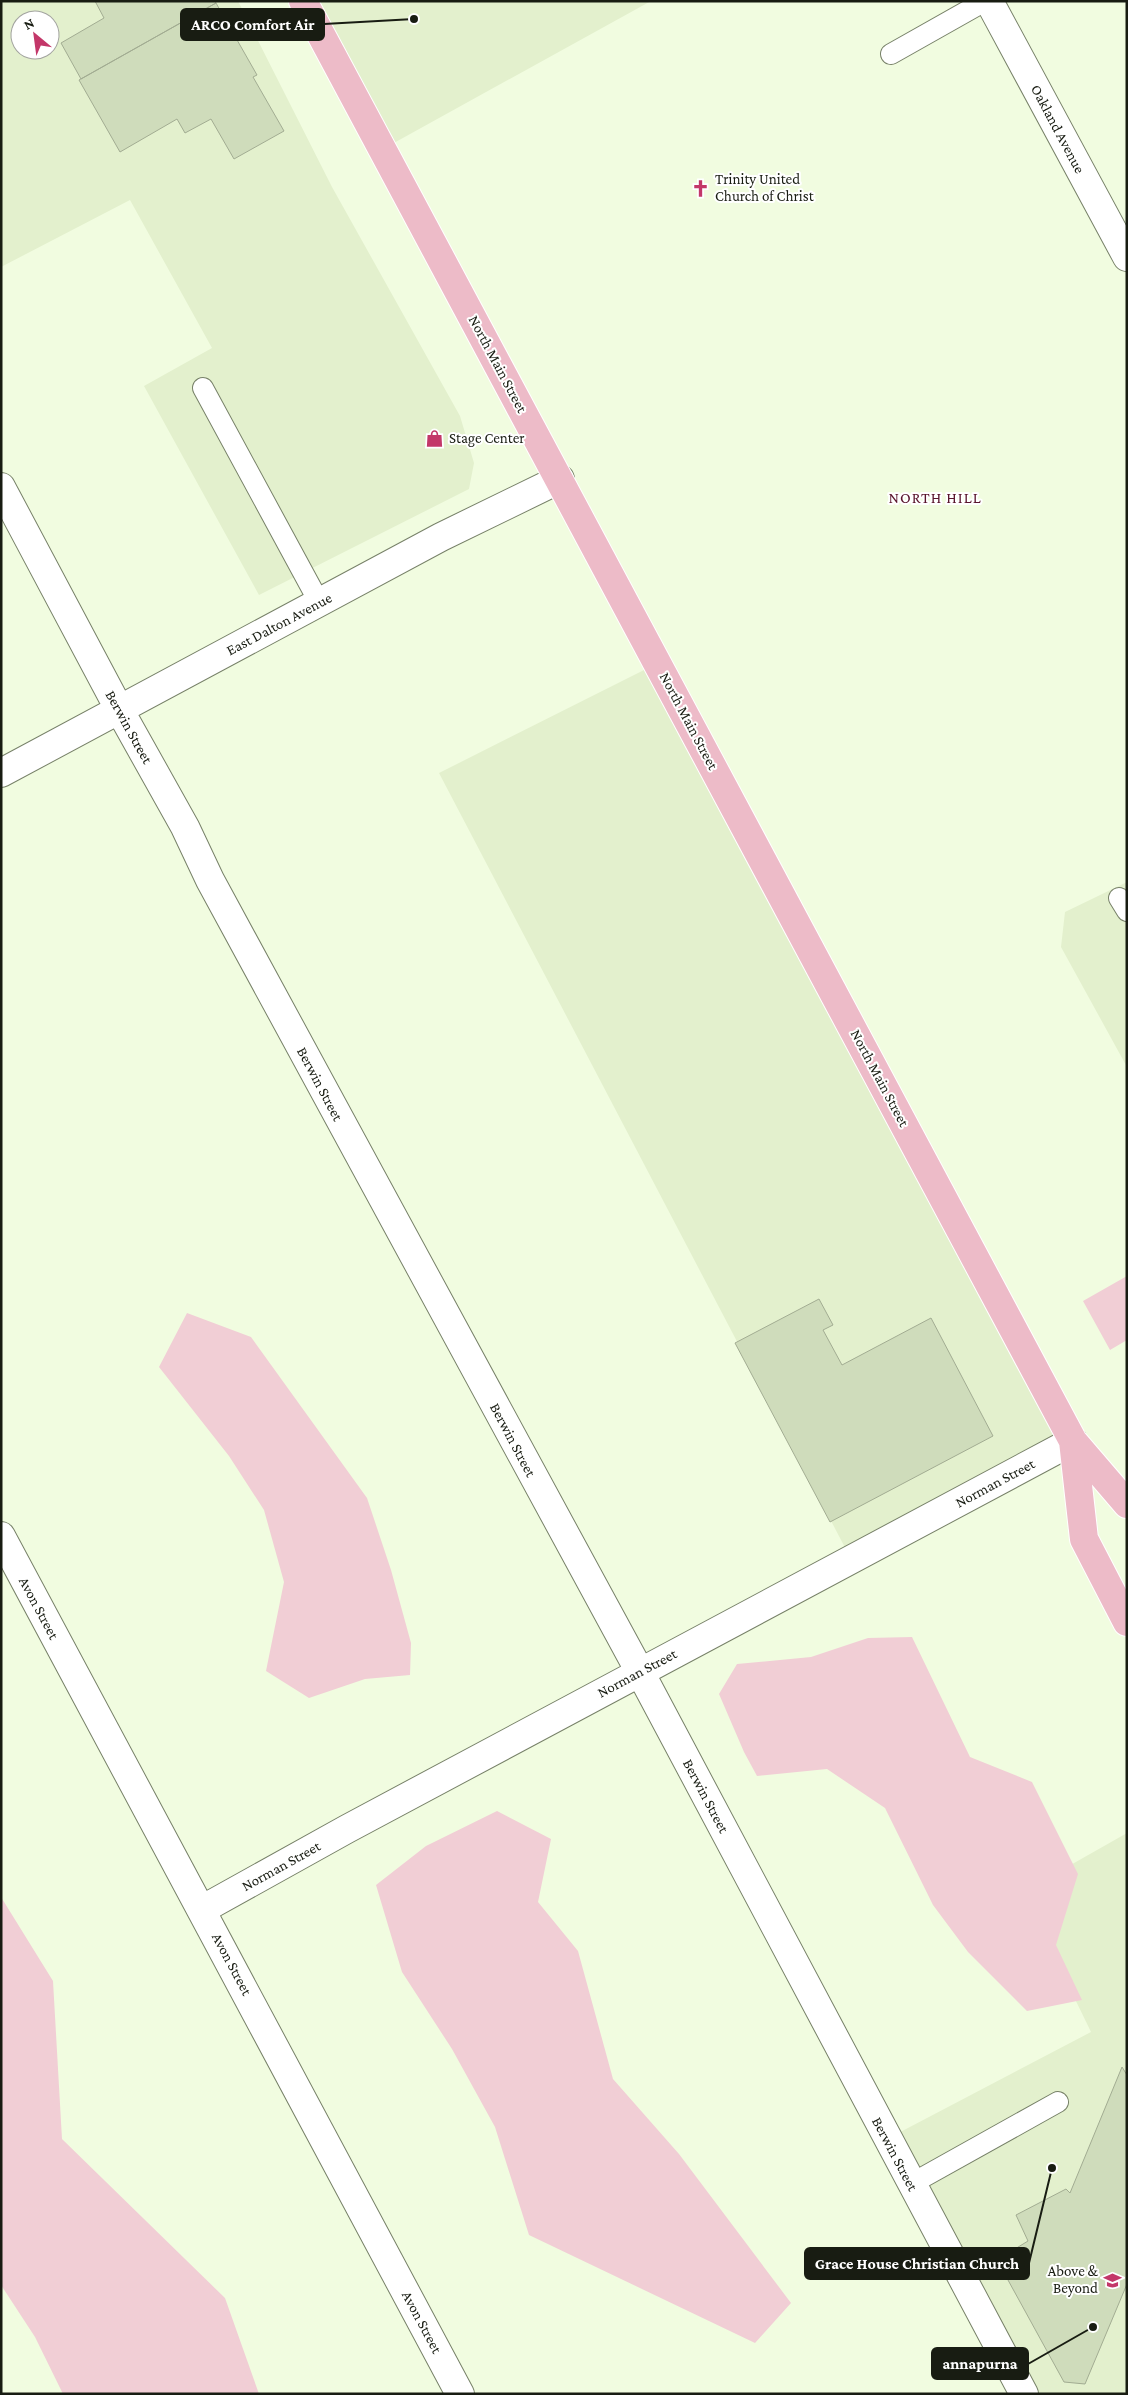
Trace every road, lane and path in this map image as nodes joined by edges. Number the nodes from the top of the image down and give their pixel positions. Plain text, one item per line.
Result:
1 (303, 1) edge
2 (985, 1) edge
3 (989, 1) edge
4 (891, 54) dead end
5 (1127, 257) edge
6 (203, 388) dead end
7 (560, 479) junction
8 (1, 486) edge
9 (319, 602) junction
10 (119, 710) junction
11 (1, 773) edge
12 (1073, 1441) junction
13 (1127, 1504) edge
14 (1, 1536) edge
15 (1127, 1622) edge
16 (640, 1672) junction
17 (203, 1909) junction
18 (1058, 2102) dead end
19 (911, 2184) junction
20 (460, 2394) edge
21 (1024, 2394) edge

1 - 7 main road, North Main Street
2 - 4 lane
3 - 5 street, Oakland Avenue
6 - 9 lane
7 - 9 street, East Dalton Avenue
7 - 12 main road, North Main Street
8 - 10 street, Berwin Street
9 - 10 street, East Dalton Avenue
10 - 11 street, East Dalton Avenue
10 - 16 street, Berwin Street
12 - 13 main road, North Main Street
12 - 15 main road, North Main Street
12 - 16 street, Norman Street
14 - 17 street, Avon Street
16 - 17 street, Norman Street
16 - 19 street, Berwin Street
17 - 20 street, Avon Street
18 - 19 lane
19 - 21 street, Berwin Street

